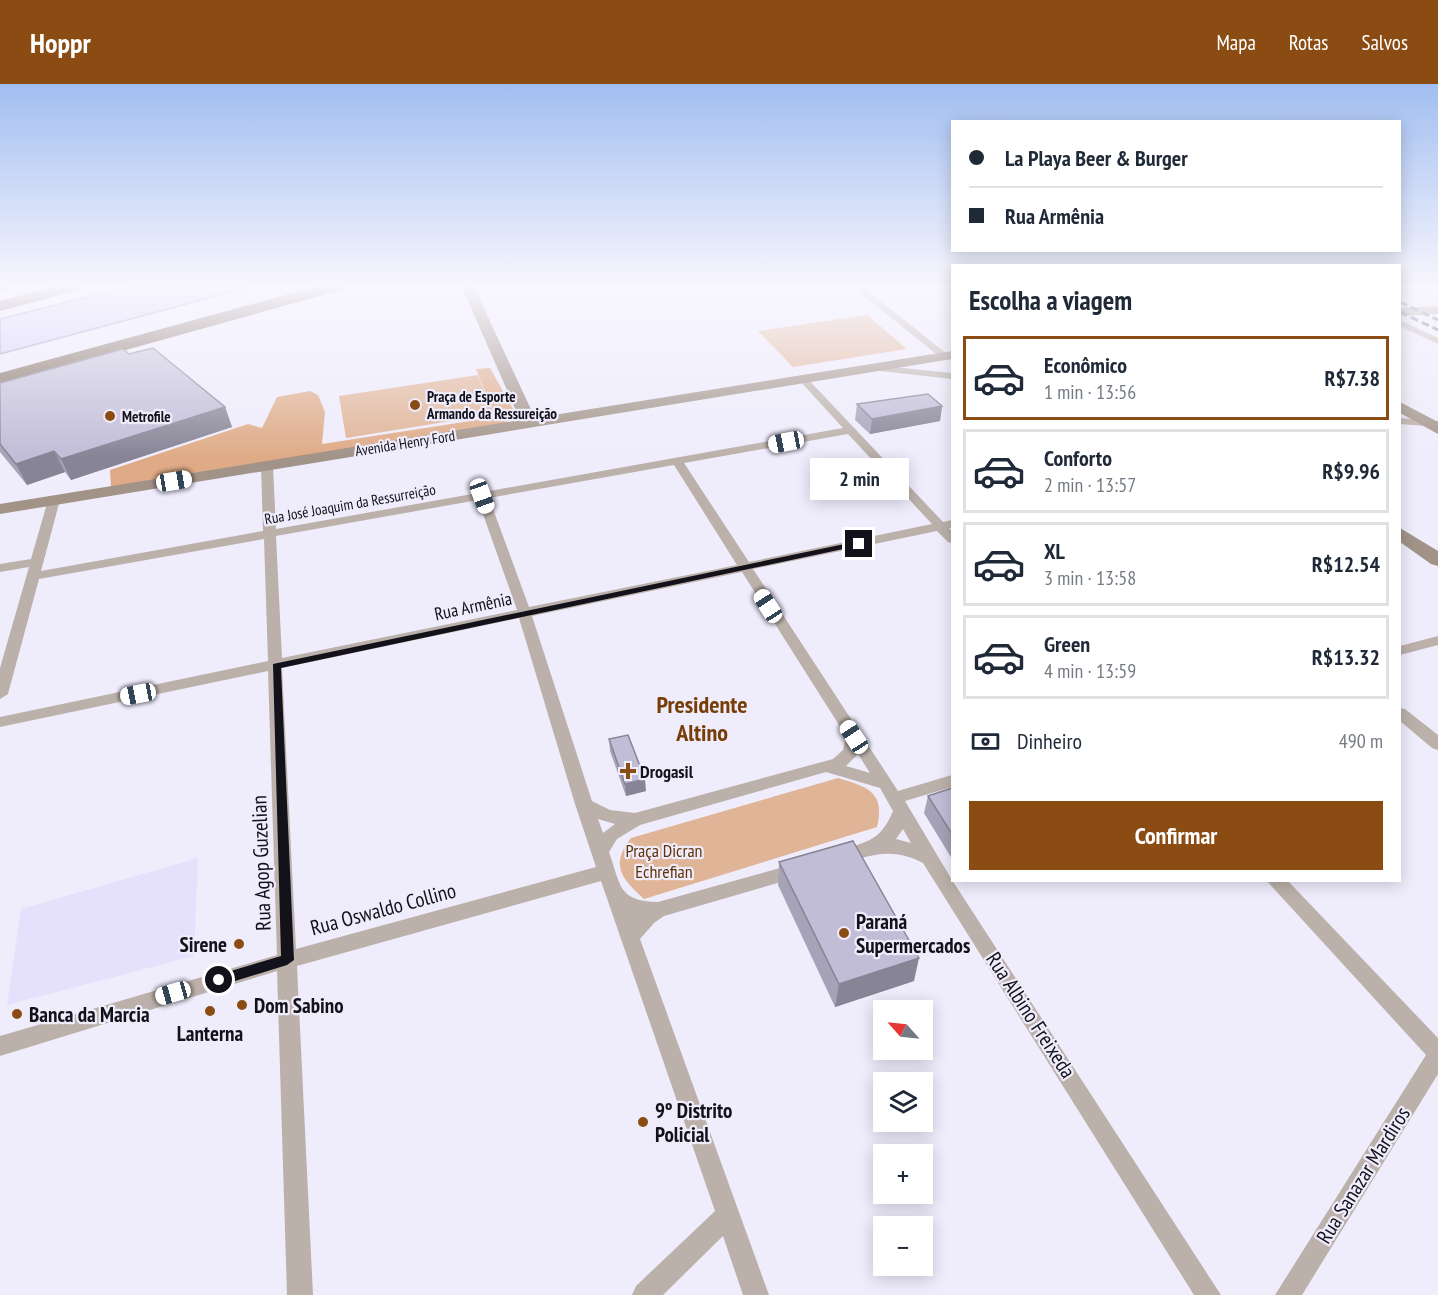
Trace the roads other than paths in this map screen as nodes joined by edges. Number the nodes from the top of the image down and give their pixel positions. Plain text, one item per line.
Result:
1 (89, 344) edge
2 (129, 344) edge
3 (493, 344) edge
4 (932, 344) edge
5 (948, 356) edge
6 (904, 363) junction
7 (0, 368) edge
8 (874, 368) junction
9 (922, 374) junction
10 (951, 376) edge
11 (0, 379) edge
12 (802, 379) junction
13 (1401, 408) edge
14 (1401, 421) edge
15 (529, 423) junction
16 (1435, 426) edge
17 (850, 430) junction
18 (678, 463) junction
19 (267, 466) junction
20 (482, 496) junction
21 (54, 500) junction
22 (0, 509) edge
23 (947, 525) edge
24 (272, 534) junction
25 (1401, 535) edge
26 (1438, 560) edge
27 (37, 562) junction
28 (0, 568) edge
29 (744, 568) junction
30 (33, 576) junction
31 (525, 614) junction
32 (17, 634) junction
33 (0, 637) edge
34 (1438, 640) edge
35 (1401, 651) edge
36 (276, 666) junction
37 (0, 694) edge
38 (1401, 714) edge
39 (0, 722) edge
40 (854, 737) junction
41 (1438, 744) edge
42 (828, 767) junction
43 (951, 781) edge
44 (894, 798) junction
45 (583, 804) junction
46 (635, 820) junction
47 (877, 847) junction
48 (600, 852) junction
49 (929, 858) junction
50 (606, 872) junction
51 (1277, 882) edge
52 (615, 894) junction
53 (658, 910) junction
54 (630, 938) junction
55 (287, 960) junction
56 (0, 1046) edge
57 (1438, 1054) edge
58 (729, 1214) junction
59 (300, 1295) edge
60 (645, 1295) edge
61 (756, 1295) edge
62 (1208, 1295) edge
63 (1288, 1295) edge

1 - 7 highway
2 - 11 highway
3 - 15 main road
4 - 5 street
5 - 6 main road, Avenida Henry Ford
6 - 8 main road, Avenida Henry Ford
6 - 9 street
8 - 9 street
8 - 12 main road, Avenida Henry Ford
9 - 10 street
12 - 15 main road, Avenida Henry Ford
12 - 17 street
13 - 16 main road
14 - 16 street
15 - 19 main road, Avenida Henry Ford
17 - 18 street, Rua José Joaquim da Ressurreição
17 - 23 street
18 - 20 street, Rua José Joaquim da Ressurreição
18 - 29 street, Rua Albino Freixeda
19 - 21 main road, Avenida Henry Ford
19 - 24 street, Rua Agop Guzelian
20 - 24 street, Rua José Joaquim da Ressurreição
20 - 31 street
21 - 22 main road, Avenida Henry Ford
21 - 27 street
23 - 29 street, Rua Armênia
24 - 30 street, Rua José Joaquim da Ressurreição
24 - 36 street, Rua Agop Guzelian
25 - 26 main road
27 - 28 street
27 - 30 street
29 - 31 street, Rua Armênia
29 - 40 street, Rua Albino Freixeda
30 - 32 street
31 - 36 street, Rua Armênia
31 - 45 street
32 - 33 street
32 - 37 street
34 - 35 street
36 - 39 street, Rua Armênia
36 - 55 street, Rua Agop Guzelian
38 - 41 street
40 - 42 street
40 - 44 street, Rua Albino Freixeda
42 - 44 street
42 - 46 street
43 - 44 street
44 - 47 street
44 - 49 street, Rua Albino Freixeda
45 - 46 street
45 - 48 street
46 - 48 street
47 - 49 street
47 - 53 street
48 - 50 street
49 - 62 street, Rua Albino Freixeda
50 - 52 street
50 - 55 street, Rua Oswaldo Collino
51 - 57 street
52 - 53 street
52 - 54 street
53 - 54 street
54 - 58 street
55 - 56 street, Rua Oswaldo Collino
55 - 59 street, Rua Agop Guzelian
57 - 63 street, Rua Sanazar Mardiros
58 - 60 street
58 - 61 street

